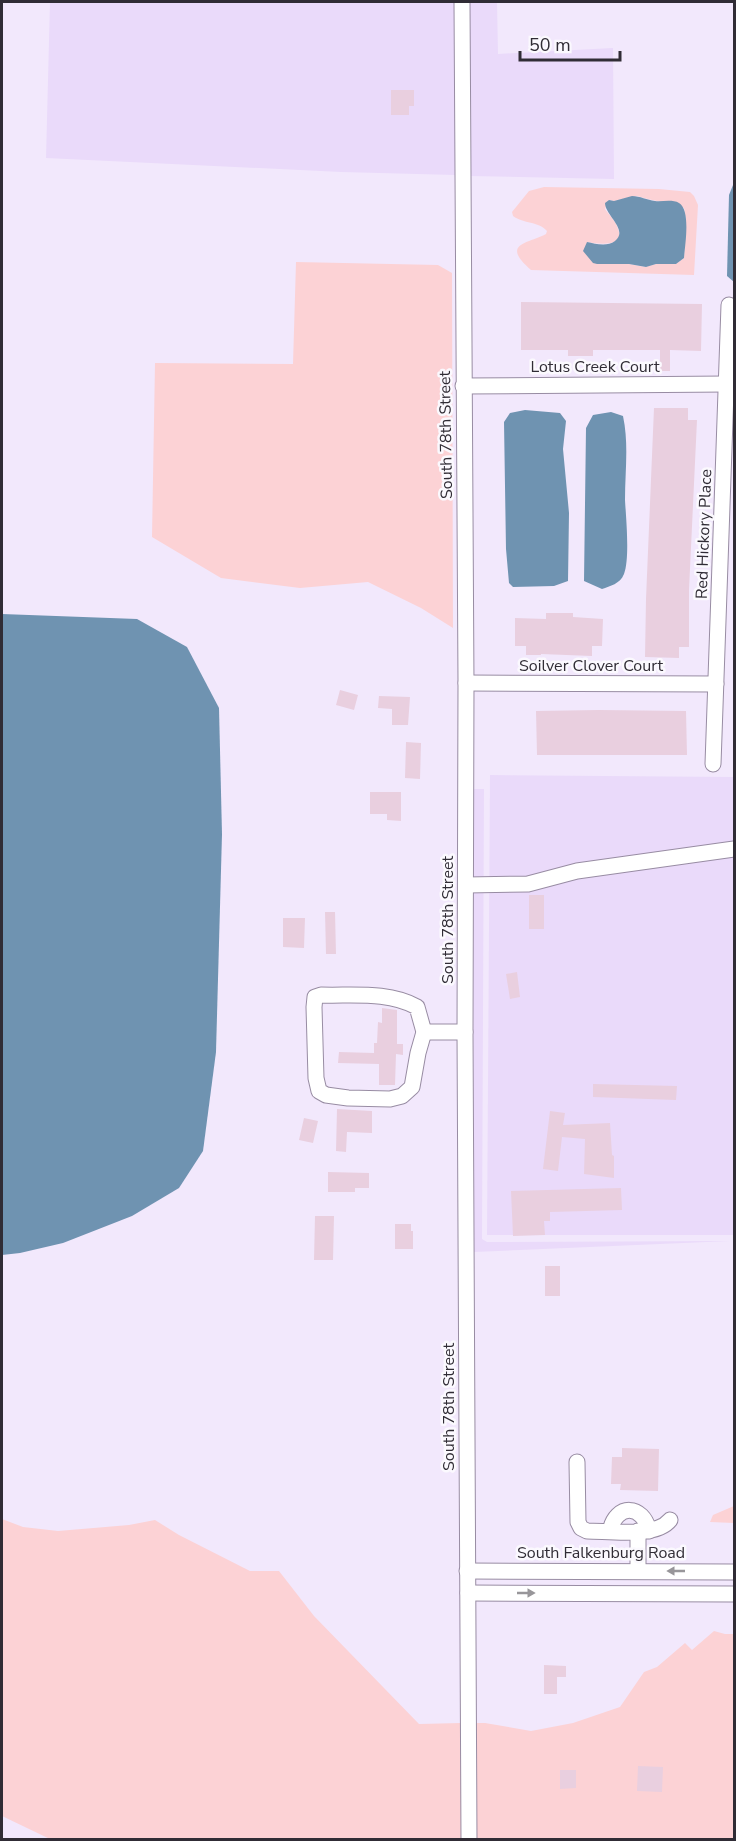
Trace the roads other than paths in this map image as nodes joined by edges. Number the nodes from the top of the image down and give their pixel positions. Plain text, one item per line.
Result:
1 (462, 2) edge
2 (729, 305) dead end
3 (727, 384) junction
4 (463, 386) junction
5 (466, 683) junction
6 (716, 684) junction
7 (713, 764) dead end
8 (735, 849) edge
9 (466, 885) junction
10 (424, 1032) junction
11 (465, 1032) junction
12 (577, 1462) dead end
13 (670, 1520) dead end
14 (644, 1531) junction
15 (467, 1571) junction
16 (638, 1571) junction
17 (735, 1572) edge
18 (468, 1593) junction
19 (735, 1594) edge
20 (469, 1839) edge

1 - 4 street, South 78th Street
2 - 3 street, Red Hickory Place
3 - 4 street, Lotus Creek Court
3 - 6 street, Red Hickory Place
4 - 5 street, South 78th Street
5 - 6 street, Soilver Clover Court
5 - 9 street, South 78th Street
6 - 7 street, Red Hickory Place
8 - 9 street
9 - 11 street, South 78th Street
10 - 10 street
10 - 11 street
11 - 15 street, South 78th Street
12 - 14 street
13 - 14 street
14 - 16 street
15 - 16 street, South Falkenburg Road
15 - 18 street, South 78th Street
17 -> 16 street, South Falkenburg Road
18 -> 19 street
18 - 20 street, South 78th Street

